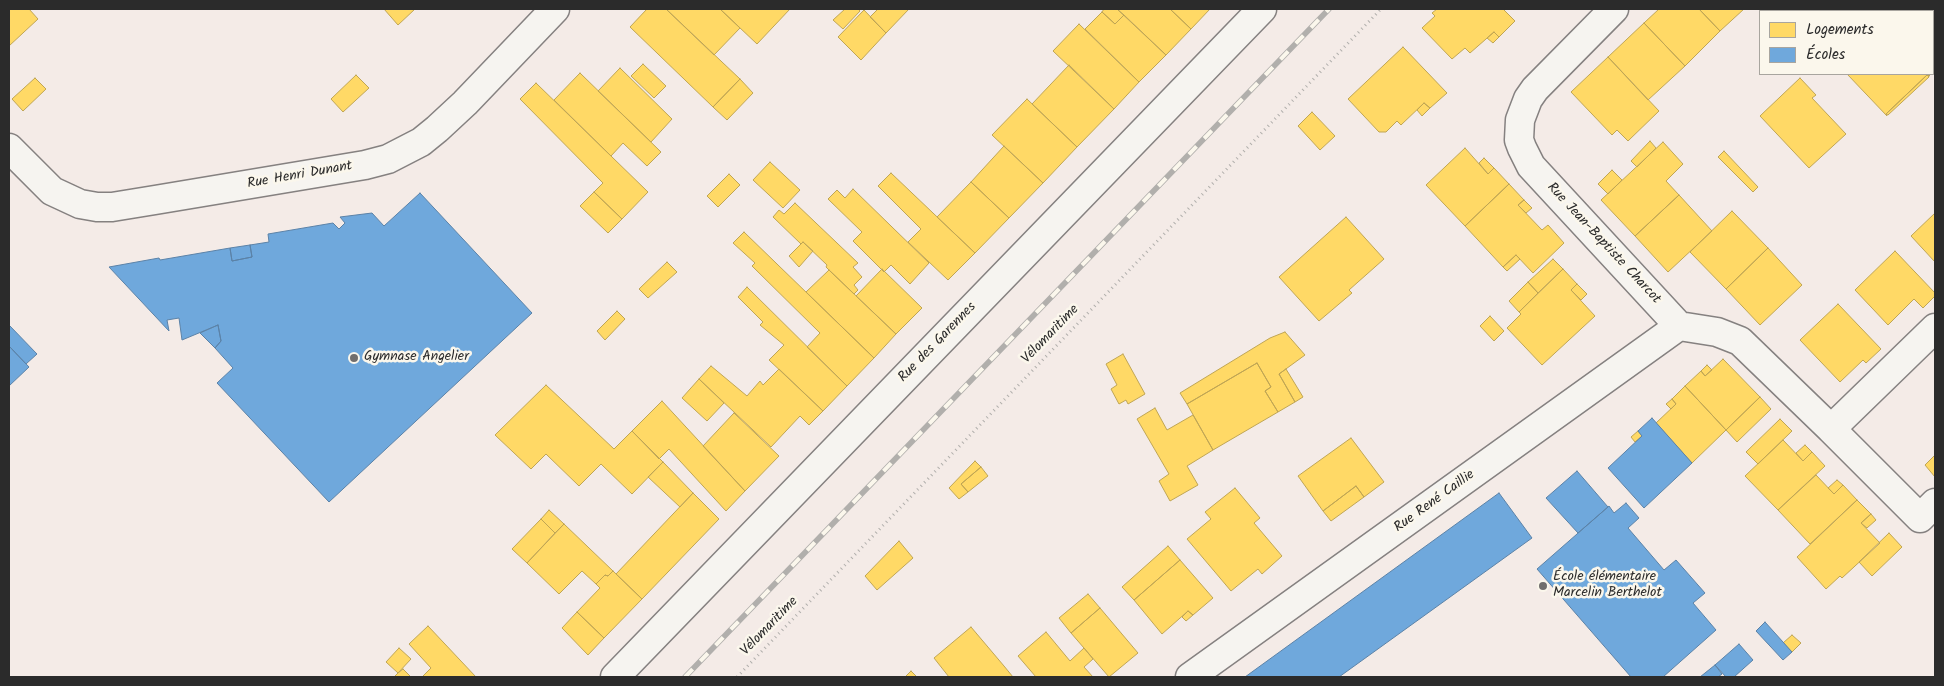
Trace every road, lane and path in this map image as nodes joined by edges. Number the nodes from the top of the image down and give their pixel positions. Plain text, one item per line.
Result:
1 (555, 9) edge
2 (1262, 9) edge
3 (1381, 9) edge
4 (1614, 9) edge
5 (9, 148) edge
6 (1679, 326) junction
7 (1935, 328) edge
8 (1831, 430) junction
9 (1928, 511) edge
10 (615, 677) edge
11 (737, 677) edge
12 (1190, 677) edge

1 - 5 street, Rue Henri Dunant
2 - 10 street, Rue des Garennes
3 - 11 path, Vélomaritime
4 - 6 street, Rue Jean-Baptiste Charcot
6 - 8 street
6 - 12 street, Rue René Caillie
7 - 8 street
8 - 9 street

